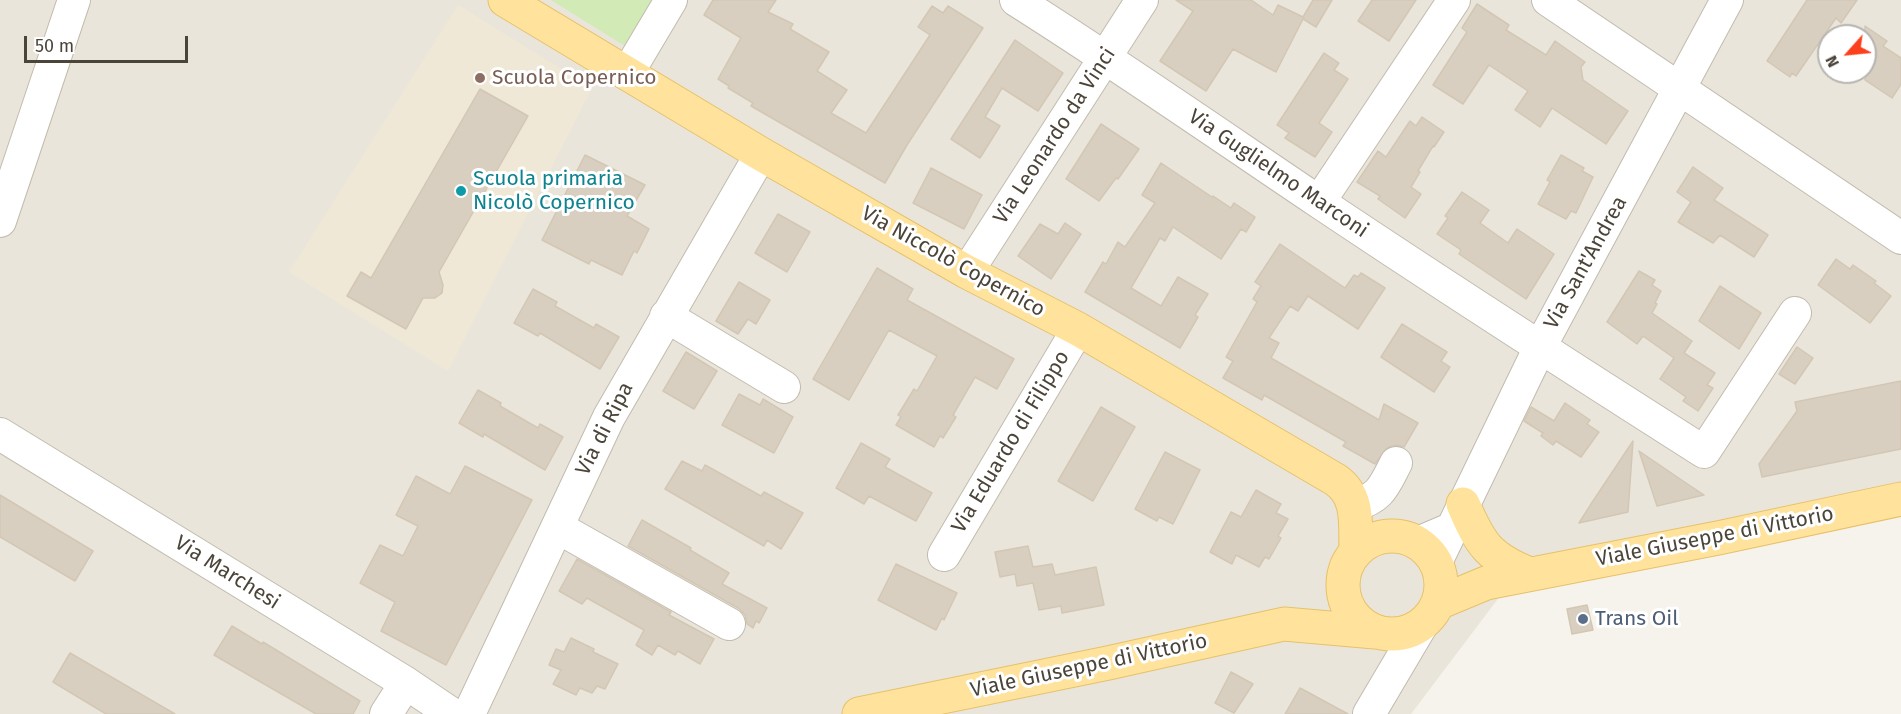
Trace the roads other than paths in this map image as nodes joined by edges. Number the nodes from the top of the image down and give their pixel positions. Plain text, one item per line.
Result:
1 (74, 0) edge
2 (505, 0) edge
3 (671, 0) edge
4 (1017, 0) edge
5 (1142, 0) edge
6 (1454, 0) edge
7 (1548, 0) edge
8 (1727, 0) edge
9 (1106, 57) junction
10 (627, 74) junction
11 (1681, 89) junction
12 (761, 154) junction
13 (1319, 202) junction
14 (0, 220) edge
15 (1901, 238) edge
16 (966, 272) junction
17 (1795, 313) dead end
18 (666, 316) junction
19 (1078, 329) junction
20 (1540, 348) junction
21 (784, 387) dead end
22 (0, 434) edge
23 (1396, 463) dead end
24 (1901, 499) edge
25 (1354, 505) junction
26 (1457, 516) junction
27 (557, 527) junction
28 (1356, 551) junction
29 (944, 555) dead end
30 (1530, 574) junction
31 (1342, 582) junction
32 (1430, 582) junction
33 (729, 624) dead end
34 (1284, 624) junction
35 (1375, 632) junction
36 (406, 683) junction
37 (1371, 710) edge
38 (876, 712) edge
39 (386, 714) edge
40 (452, 714) edge
41 (469, 714) edge

1 - 14 street
2 - 10 main road, Via Niccolò Copernico
3 - 10 street
4 - 9 street, Via Guglielmo Marconi
5 - 9 street, Via Leonardo da Vinci
6 - 13 street
7 - 11 street
8 - 11 street, Via Sant'Andrea
9 - 13 street, Via Guglielmo Marconi
9 - 16 street, Via Leonardo da Vinci
10 - 12 main road, Via Niccolò Copernico
11 - 15 street
11 - 20 street, Via Sant'Andrea
12 - 16 main road, Via Niccolò Copernico
12 - 18 street, Via di Ripa
13 - 20 street, Via Guglielmo Marconi
16 - 19 main road, Via Niccolò Copernico
17 - 20 street, Via Guglielmo Marconi
18 - 21 street
18 - 27 street, Via di Ripa
19 - 25 main road, Via Niccolò Copernico
19 - 29 street, Via Eduardo di Filippo
20 - 26 street, Via Sant'Andrea
22 - 36 street, Via Marchesi
23 - 25 street
24 - 30 main road, Viale Giuseppe di Vittorio
25 - 28 main road
26 - 30 main road
26 - 32 street, Via Sant'Andrea
27 - 33 street
27 - 41 street, Via di Ripa
28 - 31 main road
28 - 32 main road
30 - 32 main road, Viale Giuseppe di Vittorio
31 - 34 main road, Viale Giuseppe di Vittorio
31 - 35 main road
32 - 35 main road
32 - 37 street, Via Sant'Andrea
34 - 35 main road, Viale Giuseppe di Vittorio
34 - 38 main road, Viale Giuseppe di Vittorio
35 - 37 street, Via Sant'Andrea
36 - 39 street
36 - 40 street, Via Marchesi

